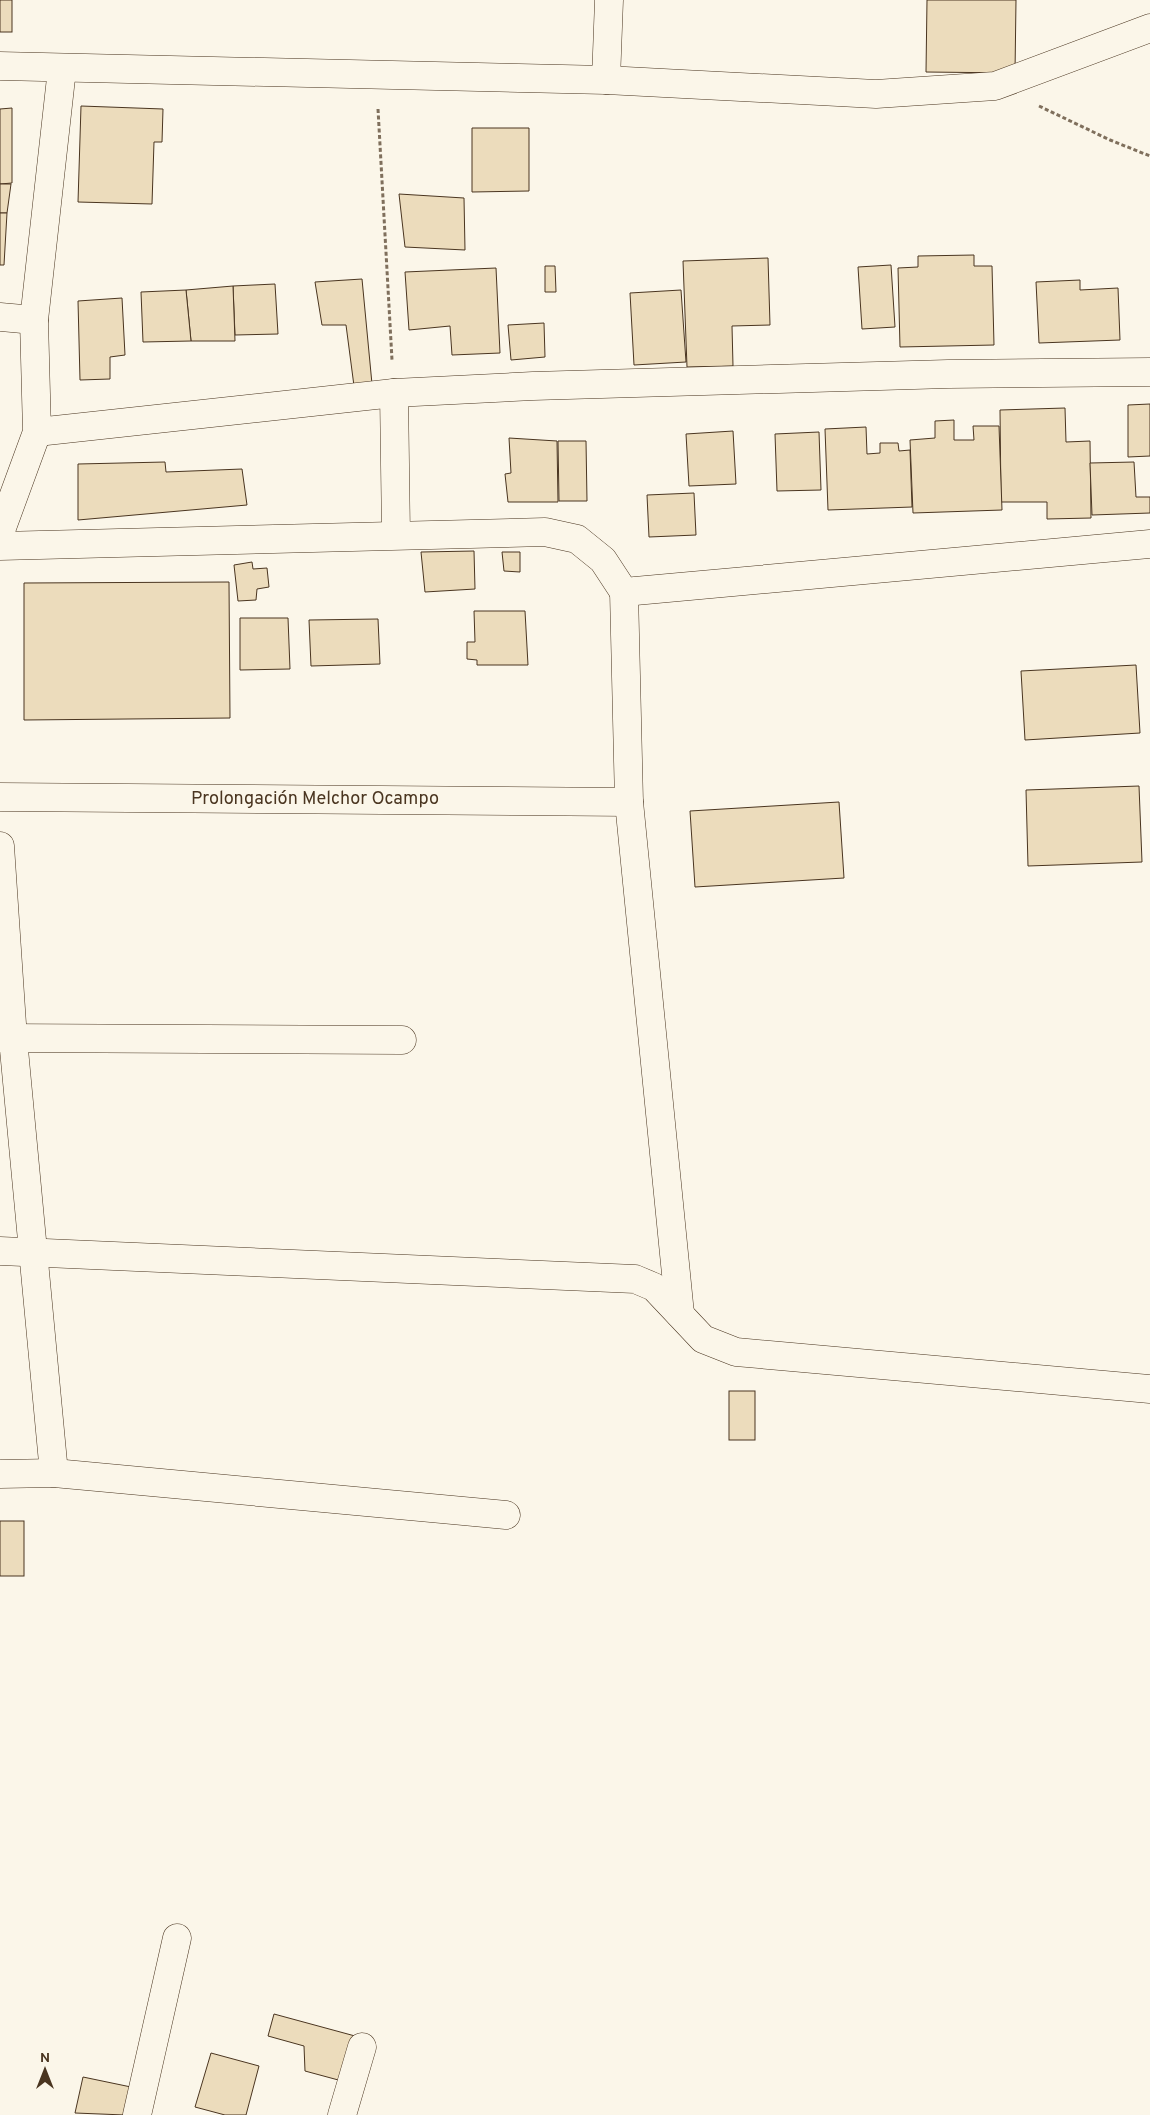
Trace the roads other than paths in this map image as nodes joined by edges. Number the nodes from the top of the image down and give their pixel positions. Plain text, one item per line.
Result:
1 (609, 0) edge
2 (1150, 28) edge
3 (0, 66) edge
4 (62, 69) junction
5 (606, 80) junction
6 (0, 317) edge
7 (34, 320) junction
8 (1150, 372) edge
9 (394, 393) junction
10 (37, 432) junction
11 (0, 533) edge
12 (396, 535) junction
13 (1150, 544) edge
14 (0, 546) edge
15 (624, 592) junction
16 (0, 797) edge
17 (629, 802) junction
18 (0, 846) edge
19 (7, 1039) edge
20 (402, 1040) dead end
21 (0, 1251) edge
22 (32, 1251) junction
23 (680, 1314) junction
24 (1150, 1388) edge
25 (54, 1473) junction
26 (0, 1474) edge
27 (506, 1515) dead end
28 (177, 1938) dead end
29 (362, 2047) dead end
30 (136, 2115) edge
31 (342, 2115) edge

1 - 5 street
2 - 5 street
3 - 4 street
4 - 5 street
4 - 7 street
6 - 7 street
7 - 10 street
8 - 9 street
9 - 10 street
9 - 12 street
10 - 11 street
12 - 14 street
12 - 15 street
13 - 15 street
15 - 17 street
16 - 17 street, Prolongación Melchor Ocampo
17 - 23 street
18 - 19 street
19 - 20 street
19 - 22 street
21 - 22 street
22 - 23 street
22 - 25 street
23 - 24 street
25 - 26 street
25 - 27 street
28 - 30 street
29 - 31 street

